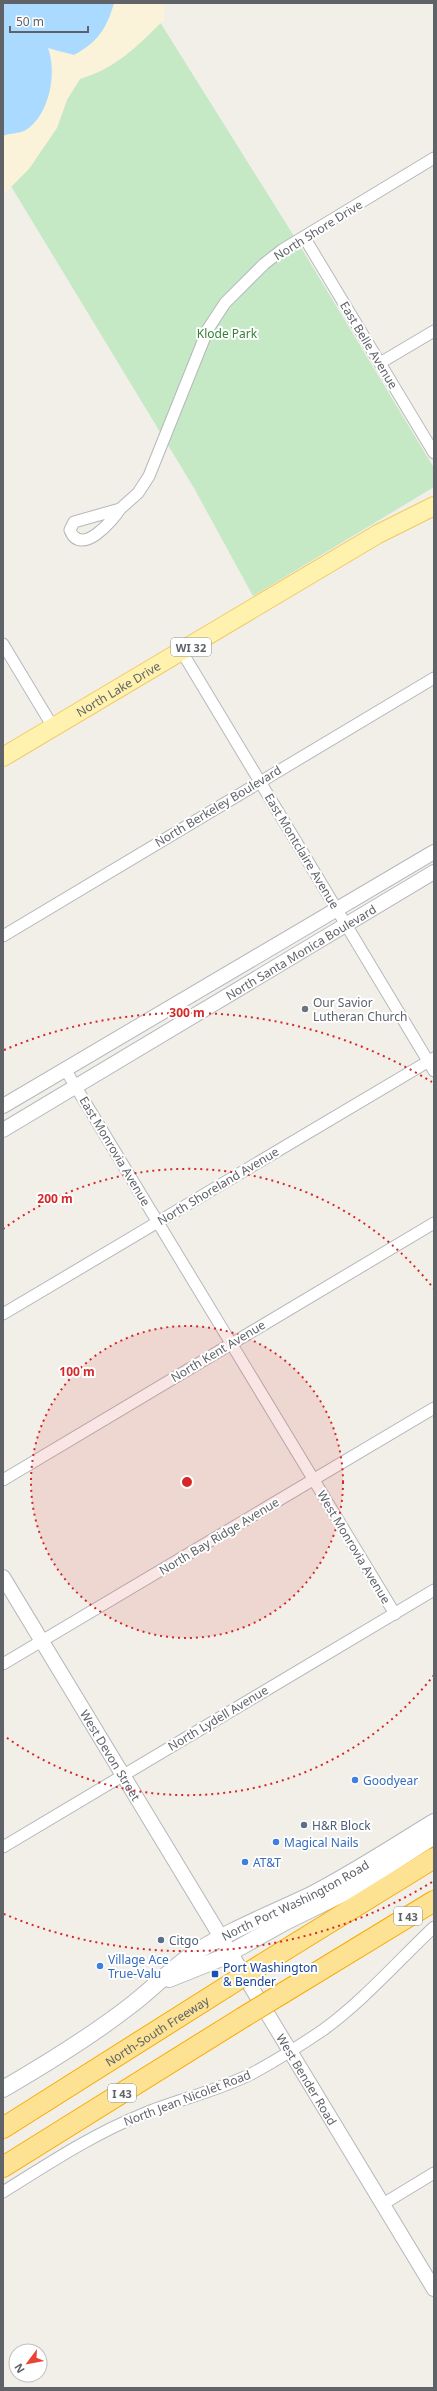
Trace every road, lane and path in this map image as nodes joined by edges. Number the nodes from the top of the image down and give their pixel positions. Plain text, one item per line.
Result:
1 (434, 158) edge
2 (304, 237) junction
3 (434, 331) edge
4 (380, 364) junction
5 (434, 453) edge
6 (434, 494) edge
7 (434, 506) edge
8 (120, 509) dead end
9 (378, 534) junction
10 (3, 644) edge
11 (182, 652) junction
12 (434, 678) edge
13 (53, 727) junction
14 (3, 757) edge
15 (260, 782) junction
16 (434, 852) edge
17 (434, 872) edge
18 (337, 910) junction
19 (346, 924) junction
20 (3, 936) edge
21 (431, 1059) edge
22 (65, 1069) junction
23 (434, 1071) edge
24 (76, 1087) junction
25 (3, 1106) edge
26 (3, 1130) edge
27 (158, 1222) junction
28 (434, 1223) edge
29 (3, 1314) edge
30 (231, 1343) junction
31 (434, 1408) edge
32 (3, 1480) edge
33 (314, 1480) junction
34 (3, 1577) edge
35 (434, 1590) edge
36 (395, 1614) junction
37 (42, 1641) junction
38 (3, 1664) edge
39 (123, 1775) junction
40 (434, 1822) edge
41 (434, 1836) edge
42 (3, 1847) edge
43 (434, 1858) edge
44 (180, 1868) joint
45 (434, 1900) edge
46 (434, 1927) edge
47 (223, 1938) junction
48 (231, 1952) junction
49 (160, 1982) junction
50 (290, 2051) junction
51 (3, 2089) edge
52 (3, 2128) edge
53 (3, 2168) edge
54 (434, 2173) edge
55 (3, 2192) edge
56 (383, 2204) junction
57 (434, 2289) edge

1 - 2 street, North Shore Drive
2 - 4 street, East Belle Avenue
2 - 8 street, North Shore Drive
3 - 4 street
4 - 5 street, East Belle Avenue
6 - 9 main road, North Lake Drive / WI 32
7 - 9 main road, North Lake Drive / WI 32
9 - 11 main road, North Lake Drive / WI 32
10 - 13 street
11 - 13 main road, North Lake Drive / WI 32
11 - 15 street, East Montclaire Avenue
12 - 15 street, North Berkeley Boulevard
13 - 14 main road, North Lake Drive / WI 32
15 - 18 street, East Montclaire Avenue
15 - 20 street, North Berkeley Boulevard
16 - 18 street, North Santa Monica Boulevard
17 - 19 street, North Santa Monica Boulevard
18 - 19 street, East Montclaire Avenue
18 - 22 street, North Santa Monica Boulevard
19 - 21 street, East Montclaire Avenue
19 - 24 street, North Santa Monica Boulevard
21 - 23 street, East Montclaire Avenue
21 - 27 street, North Shoreland Avenue
22 - 24 street, East Monrovia Avenue
22 - 25 street, North Santa Monica Boulevard
24 - 26 street, North Santa Monica Boulevard
24 - 27 street, East Monrovia Avenue
27 - 29 street, North Shoreland Avenue
27 - 30 street, East Monrovia Avenue
28 - 30 street, North Kent Avenue
30 - 32 street, North Kent Avenue
30 - 33 street, East Monrovia Avenue
31 - 33 street, North Bay Ridge Avenue
33 - 36 street, West Monrovia Avenue
33 - 37 street, North Bay Ridge Avenue
34 - 37 street, West Devon Street
35 - 36 street, North Lydell Avenue
36 - 39 street, North Lydell Avenue
37 - 38 street, North Bay Ridge Avenue
37 - 39 street, West Devon Street
39 - 42 street, North Lydell Avenue
39 - 44 street, West Devon Street
40 - 47 main road, North Port Washington Road
41 - 48 main road, North Port Washington Road
43 - 52 highway, North-South Freeway, bridge
44 - 47 street, West Bender Road
45 - 53 highway, I 43, bridge
46 - 50 street, North Jean Nicolet Road
47 - 48 street, West Bender Road
47 - 49 main road, North Port Washington Road
48 - 49 main road, North Port Washington Road
48 - 50 street, West Bender Road
49 - 51 main road, North Port Washington Road
50 - 55 street, North Jean Nicolet Road
50 - 56 street, West Bender Road
54 - 56 street
56 - 57 street, West Bender Road

